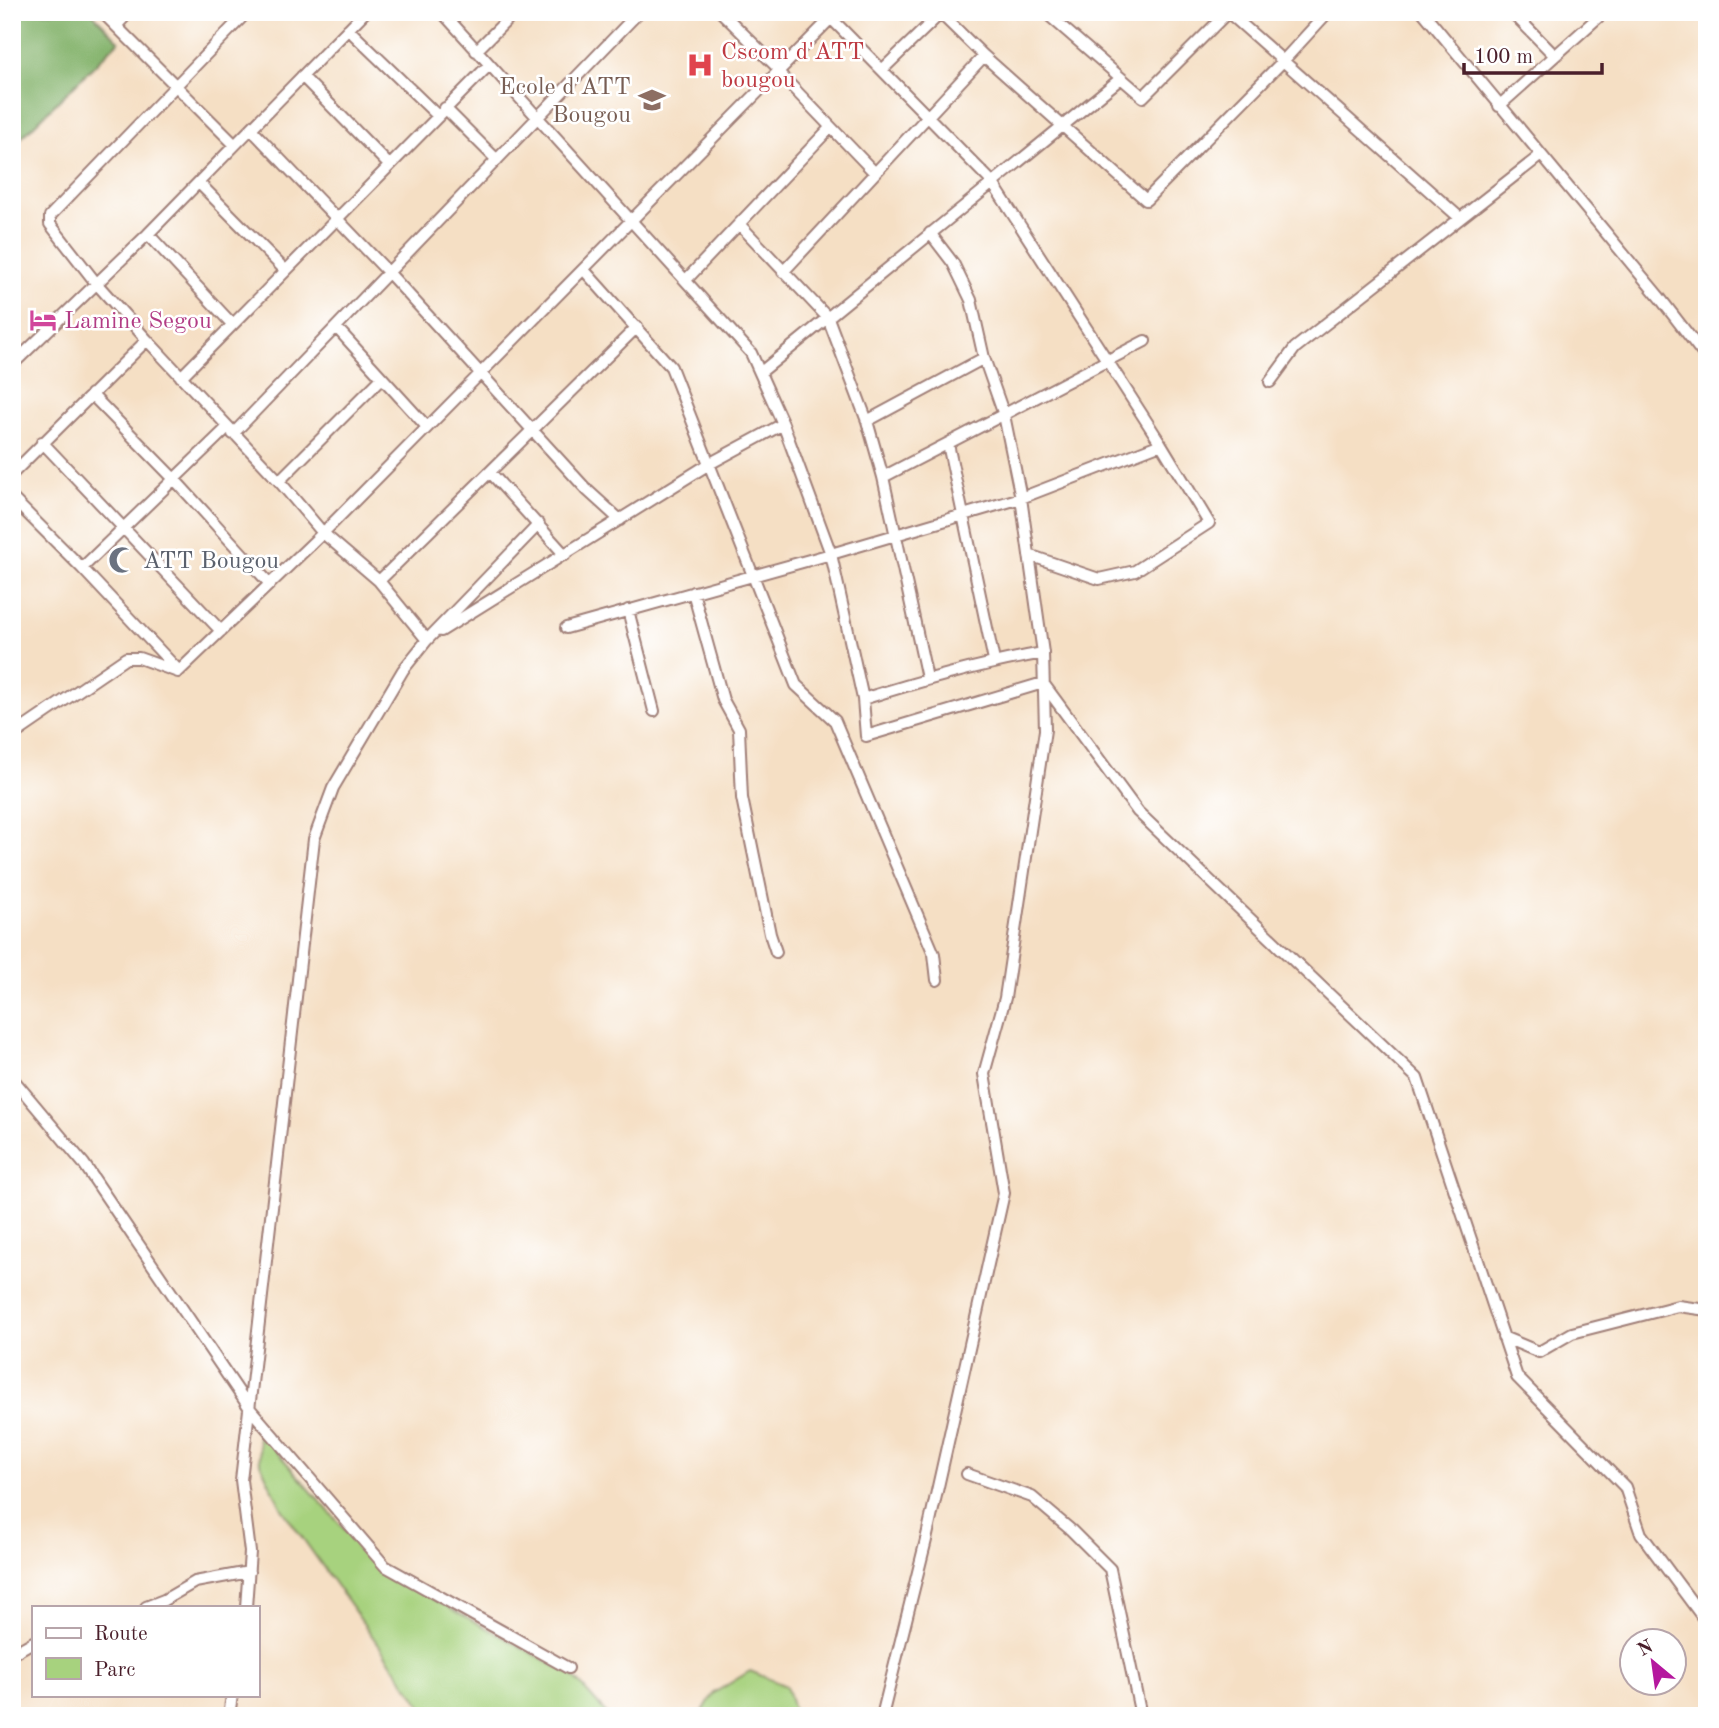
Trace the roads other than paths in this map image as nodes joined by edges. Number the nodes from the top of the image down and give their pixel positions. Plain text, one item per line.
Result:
1 (102, 12) edge
2 (130, 12) edge
3 (247, 12) edge
4 (365, 12) edge
5 (442, 12) edge
6 (515, 12) edge
7 (639, 12) edge
8 (722, 12) edge
9 (1045, 12) edge
10 (1228, 12) edge
11 (1328, 12) edge
12 (1423, 12) edge
13 (1511, 12) edge
14 (1604, 12) edge
15 (942, 13) edge
16 (831, 14) edge
17 (116, 26) junction
18 (348, 29) junction
19 (476, 51) junction
20 (984, 56) junction
21 (1555, 56) junction
22 (1283, 61) junction
23 (489, 65) junction
24 (779, 71) junction
25 (883, 71) junction
26 (302, 76) junction
27 (1121, 79) junction
28 (175, 86) junction
29 (1499, 106) junction
30 (441, 112) junction
31 (928, 116) junction
32 (536, 119) junction
33 (1062, 125) junction
34 (251, 128) junction
35 (830, 128) junction
36 (235, 145) junction
37 (1541, 155) junction
38 (497, 160) junction
39 (389, 165) junction
40 (875, 173) junction
41 (992, 181) junction
42 (199, 183) junction
43 (1460, 218) junction
44 (337, 219) junction
45 (631, 221) junction
46 (738, 224) junction
47 (930, 233) junction
48 (148, 234) junction
49 (285, 270) junction
50 (584, 270) junction
51 (388, 272) junction
52 (783, 272) junction
53 (685, 280) junction
54 (96, 283) junction
55 (828, 318) junction
56 (232, 324) junction
57 (336, 327) junction
58 (637, 327) junction
59 (147, 340) junction
60 (1145, 341) dead end
61 (984, 359) junction
62 (1707, 359) edge
63 (1108, 360) junction
64 (12, 365) edge
65 (761, 372) junction
66 (480, 373) junction
67 (181, 376) junction
68 (382, 378) junction
69 (1270, 382) dead end
70 (91, 394) junction
71 (1004, 415) junction
72 (867, 421) junction
73 (783, 424) junction
74 (427, 427) junction
75 (532, 429) junction
76 (230, 431) junction
77 (42, 442) junction
78 (948, 444) junction
79 (1161, 444) junction
80 (709, 464) junction
81 (490, 472) junction
82 (12, 474) edge
83 (883, 477) junction
84 (175, 480) junction
85 (279, 481) junction
86 (12, 498) edge
87 (1021, 498) junction
88 (965, 514) junction
89 (620, 520) junction
90 (538, 524) junction
91 (124, 529) junction
92 (323, 533) junction
93 (896, 534) junction
94 (831, 554) junction
95 (565, 555) junction
96 (1029, 555) junction
97 (82, 568) junction
98 (752, 575) junction
99 (379, 581) junction
100 (270, 583) junction
101 (693, 592) junction
102 (628, 610) junction
103 (566, 628) dead end
104 (221, 631) junction
105 (427, 640) junction
106 (1043, 653) junction
107 (994, 662) junction
108 (178, 672) junction
109 (927, 678) junction
110 (1043, 682) junction
111 (863, 699) junction
112 (654, 711) dead end
113 (12, 736) edge
114 (776, 952) dead end
115 (937, 980) dead end
116 (12, 1078) edge
117 (1707, 1310) edge
118 (1503, 1337) junction
119 (251, 1410) junction
120 (967, 1474) dead end
121 (248, 1572) junction
122 (148, 1606) edge
123 (246, 1606) edge
124 (1707, 1623) edge
125 (32, 1643) edge
126 (12, 1654) edge
127 (568, 1668) dead end
128 (232, 1696) edge
129 (229, 1716) edge
130 (882, 1716) edge
131 (1141, 1716) edge

1 - 17 street
2 - 17 street
3 - 28 street
4 - 18 street
5 - 19 street
6 - 19 street
7 - 32 street
8 - 24 street
9 - 27 street
10 - 22 street
10 - 27 street
11 - 22 street
12 - 29 street
13 - 21 street
14 - 21 street
15 - 20 street
15 - 25 street
16 - 24 street
16 - 25 street
17 - 28 street
18 - 26 street
18 - 30 street
19 - 23 street
20 - 31 street
20 - 33 street
21 - 29 street
22 - 33 street
22 - 43 street
23 - 30 street
23 - 32 street
24 - 35 street
24 - 45 street
25 - 31 street
26 - 34 street
26 - 39 street
27 - 33 street
28 - 36 street
28 - 54 street
29 - 37 street
30 - 38 street
30 - 39 street
31 - 40 street
31 - 41 street
32 - 38 street
32 - 45 street
33 - 41 street
34 - 36 street
34 - 44 street
35 - 40 street
35 - 46 street
36 - 42 street
37 - 43 street
37 - 62 street
38 - 51 street
39 - 44 street
40 - 52 street
41 - 47 street
41 - 63 street
42 - 48 street
42 - 49 street
43 - 69 street
44 - 49 street
44 - 51 street
45 - 50 street
45 - 53 street
46 - 52 street
46 - 53 street
47 - 55 street
47 - 61 street
48 - 54 street
48 - 56 street
49 - 56 street
50 - 58 street
50 - 66 street
51 - 57 street
51 - 66 street
52 - 55 street
53 - 65 street
54 - 59 street
54 - 64 street
55 - 65 street
55 - 72 street
56 - 67 street
57 - 68 street
57 - 76 street
58 - 75 street
58 - 80 street
59 - 67 street
59 - 70 street
60 - 63 street
61 - 71 street
61 - 72 street
63 - 71 street
63 - 79 street
65 - 73 street
66 - 74 street
66 - 75 street
67 - 76 street
68 - 74 street
68 - 85 street
70 - 77 street
70 - 84 street
71 - 78 street
71 - 87 street
72 - 83 street
73 - 80 street
73 - 94 street
74 - 92 street
75 - 81 street
75 - 89 street
76 - 84 street
76 - 85 street
77 - 82 street
77 - 91 street
78 - 83 street
78 - 88 street
79 - 87 street
79 - 96 street
80 - 89 street
80 - 98 street
81 - 90 street
81 - 99 street
83 - 93 street
84 - 91 street
84 - 100 street
85 - 92 street
86 - 97 street
87 - 88 street
87 - 96 street
88 - 93 street
88 - 107 street
89 - 95 street
90 - 95 street
90 - 105 street
91 - 97 street
91 - 104 street
92 - 99 street
92 - 100 street
93 - 94 street
93 - 109 street
94 - 98 street
94 - 111 street
95 - 105 street
96 - 106 street
97 - 108 street
98 - 101 street
98 - 115 street
99 - 105 street
100 - 104 street
101 - 102 street
101 - 114 street
102 - 103 street
102 - 112 street
104 - 108 street
105 - 119 street
106 - 107 street
106 - 110 street
107 - 109 street
108 - 113 street
109 - 111 street
110 - 111 street
110 - 118 street
110 - 130 street
116 - 119 street
117 - 118 street
118 - 124 street
119 - 121 street
119 - 127 street
120 - 131 street
121 - 122 street
121 - 123 street
125 - 126 street
128 - 129 street

